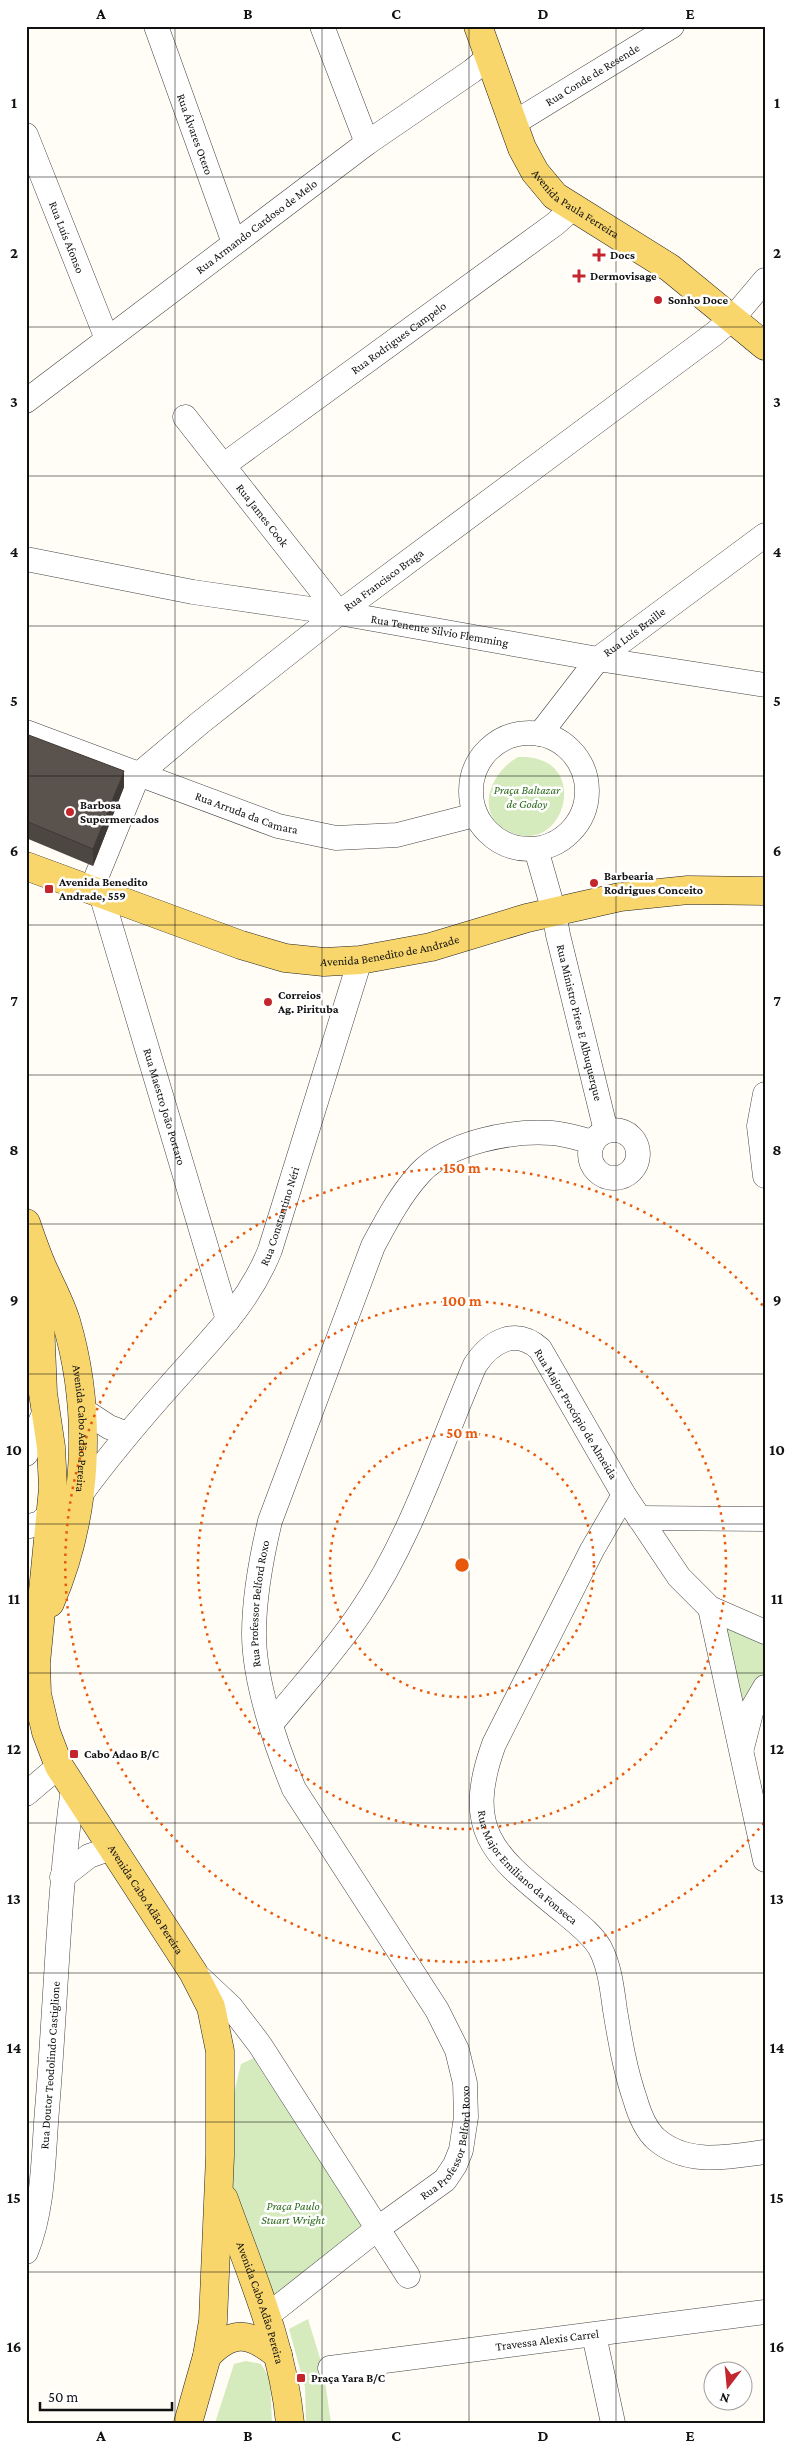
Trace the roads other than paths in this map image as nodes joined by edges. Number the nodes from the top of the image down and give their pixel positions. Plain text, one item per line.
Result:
1 (156, 26) edge
2 (322, 26) edge
3 (478, 26) edge
4 (672, 26) edge
5 (489, 57) junction
6 (514, 123) junction
7 (26, 135) edge
8 (367, 142) junction
9 (573, 208) junction
10 (234, 243) junction
11 (765, 280) edge
12 (733, 318) junction
13 (107, 339) junction
14 (765, 346) edge
15 (26, 401) edge
16 (185, 417) dead end
17 (224, 466) junction
18 (759, 543) edge
19 (26, 560) edge
20 (339, 613) junction
21 (598, 659) junction
22 (765, 685) edge
23 (26, 732) edge
24 (540, 734) junction
25 (138, 775) junction
26 (475, 815) junction
27 (536, 849) junction
28 (26, 866) edge
29 (765, 891) edge
30 (96, 892) junction
31 (554, 912) junction
32 (360, 960) junction
33 (765, 1094) edge
34 (600, 1136) joint
35 (765, 1176) edge
36 (26, 1223) edge
37 (41, 1265) junction
38 (228, 1320) junction
39 (38, 1397) edge
40 (83, 1410) junction
41 (127, 1434) junction
42 (26, 1454) edge
43 (624, 1495) junction
44 (78, 1498) junction
45 (50, 1514) junction
46 (639, 1518) junction
47 (765, 1519) edge
48 (26, 1527) edge
49 (710, 1608) junction
50 (41, 1622) junction
51 (765, 1632) edge
52 (765, 1687) edge
53 (272, 1723) junction
54 (741, 1754) junction
55 (66, 1777) junction
56 (26, 1794) edge
57 (112, 1848) junction
58 (765, 1860) edge
59 (62, 1877) junction
60 (193, 1972) junction
61 (765, 2152) edge
62 (220, 2186) junction
63 (377, 2229) junction
64 (26, 2252) edge
65 (408, 2276) dead end
66 (765, 2312) edge
67 (267, 2316) junction
68 (594, 2335) junction
69 (278, 2355) junction
70 (207, 2356) junction
71 (330, 2368) dead end
72 (188, 2423) edge
73 (290, 2423) edge
74 (613, 2423) edge

1 - 10 street, Rua Álvares Otero
2 - 8 street
3 - 5 main road, Avenida Paula Ferreira
4 - 6 street, Rua Conde de Resende
5 - 6 main road, Avenida Paula Ferreira
5 - 8 street, Rua Armando Cardoso de Melo
6 - 9 main road, Avenida Paula Ferreira
7 - 13 street, Rua Luís Afonso
8 - 10 street, Rua Armando Cardoso de Melo
9 - 12 main road, Avenida Paula Ferreira
9 - 17 street, Rua Rodrigues Campelo
10 - 13 street, Rua Armando Cardoso de Melo
11 - 12 street, Rua Francisco Braga
12 - 14 main road, Avenida Paula Ferreira
12 - 20 street, Rua Francisco Braga
13 - 15 street, Rua Armando Cardoso de Melo
16 - 17 street, Rua James Cook
17 - 20 street, Rua James Cook
18 - 21 street, Rua Luís Braille
19 - 20 street, Rua Tenente Silvio Flemming
20 - 21 street, Rua Tenente Silvio Flemming
20 - 25 street, Rua Francisco Braga
21 - 22 street, Rua Tenente Silvio Flemming
21 - 24 street, Rua Luís Braille
23 - 25 street, Rua Arruda da Camara
24 - 26 street
24 - 27 street
25 - 26 street, Rua Arruda da Camara
25 - 30 street, Rua Francisco Braga
26 - 27 street
27 - 31 street, Rua Ministro Pires E Albuquerque
28 - 30 main road, Avenida Benedito de Andrade
29 - 31 main road, Avenida Benedito de Andrade
30 - 32 main road, Avenida Benedito de Andrade
30 - 38 street, Rua Maestro João Portaro
31 - 32 main road, Avenida Benedito de Andrade
31 - 34 street, Rua Ministro Pires E Albuquerque
32 - 38 street, Rua Constantino Néri
33 - 35 street
34 - 53 street, Rua Professor Belford Roxo
36 - 37 main road, Avenida Cabo Adão Pereira
37 - 39 main road, Avenida Cabo Adão Pereira
37 - 40 main road, Avenida Cabo Adão Pereira
38 - 41 street, Rua Constantino Néri
39 - 40 main road
39 - 42 street
39 - 45 main road, Avenida Cabo Adão Pereira
40 - 41 street
40 - 44 main road, Avenida Cabo Adão Pereira
41 - 44 street, Rua Constantino Néri
43 - 46 street, Rua Major Procópio de Almeida
43 - 53 street, Rua Major Procópio de Almeida
43 - 61 street, Rua Major Emiliano da Fonseca
44 - 45 main road
44 - 50 main road, Avenida Cabo Adão Pereira
45 - 48 street
45 - 50 main road, Avenida Cabo Adão Pereira
46 - 47 street
46 - 49 street, Rua Major Procópio de Almeida
49 - 51 street, Rua Major Procópio de Almeida
49 - 54 street
50 - 55 main road, Avenida Cabo Adão Pereira
52 - 54 street
53 - 63 street, Rua Professor Belford Roxo
54 - 58 street
55 - 56 street
55 - 57 main road, Avenida Cabo Adão Pereira
55 - 59 street, Rua Doutor Teodolindo Castiglione
57 - 59 street
57 - 60 main road, Avenida Cabo Adão Pereira
59 - 64 street, Rua Doutor Teodolindo Castiglione
60 - 62 main road, Avenida Cabo Adão Pereira
60 - 63 street
62 - 67 main road, Avenida Cabo Adão Pereira
62 - 70 main road, Avenida Cabo Adão Pereira
63 - 65 street
63 - 67 street, Rua Professor Belford Roxo
66 - 68 street, Travessa Alexis Carrel
67 - 69 main road, Avenida Cabo Adão Pereira
68 - 71 street, Travessa Alexis Carrel
68 - 74 street
69 - 70 main road
69 - 73 main road, Avenida Cabo Adão Pereira
70 - 72 main road, Avenida Cabo Adão Pereira

